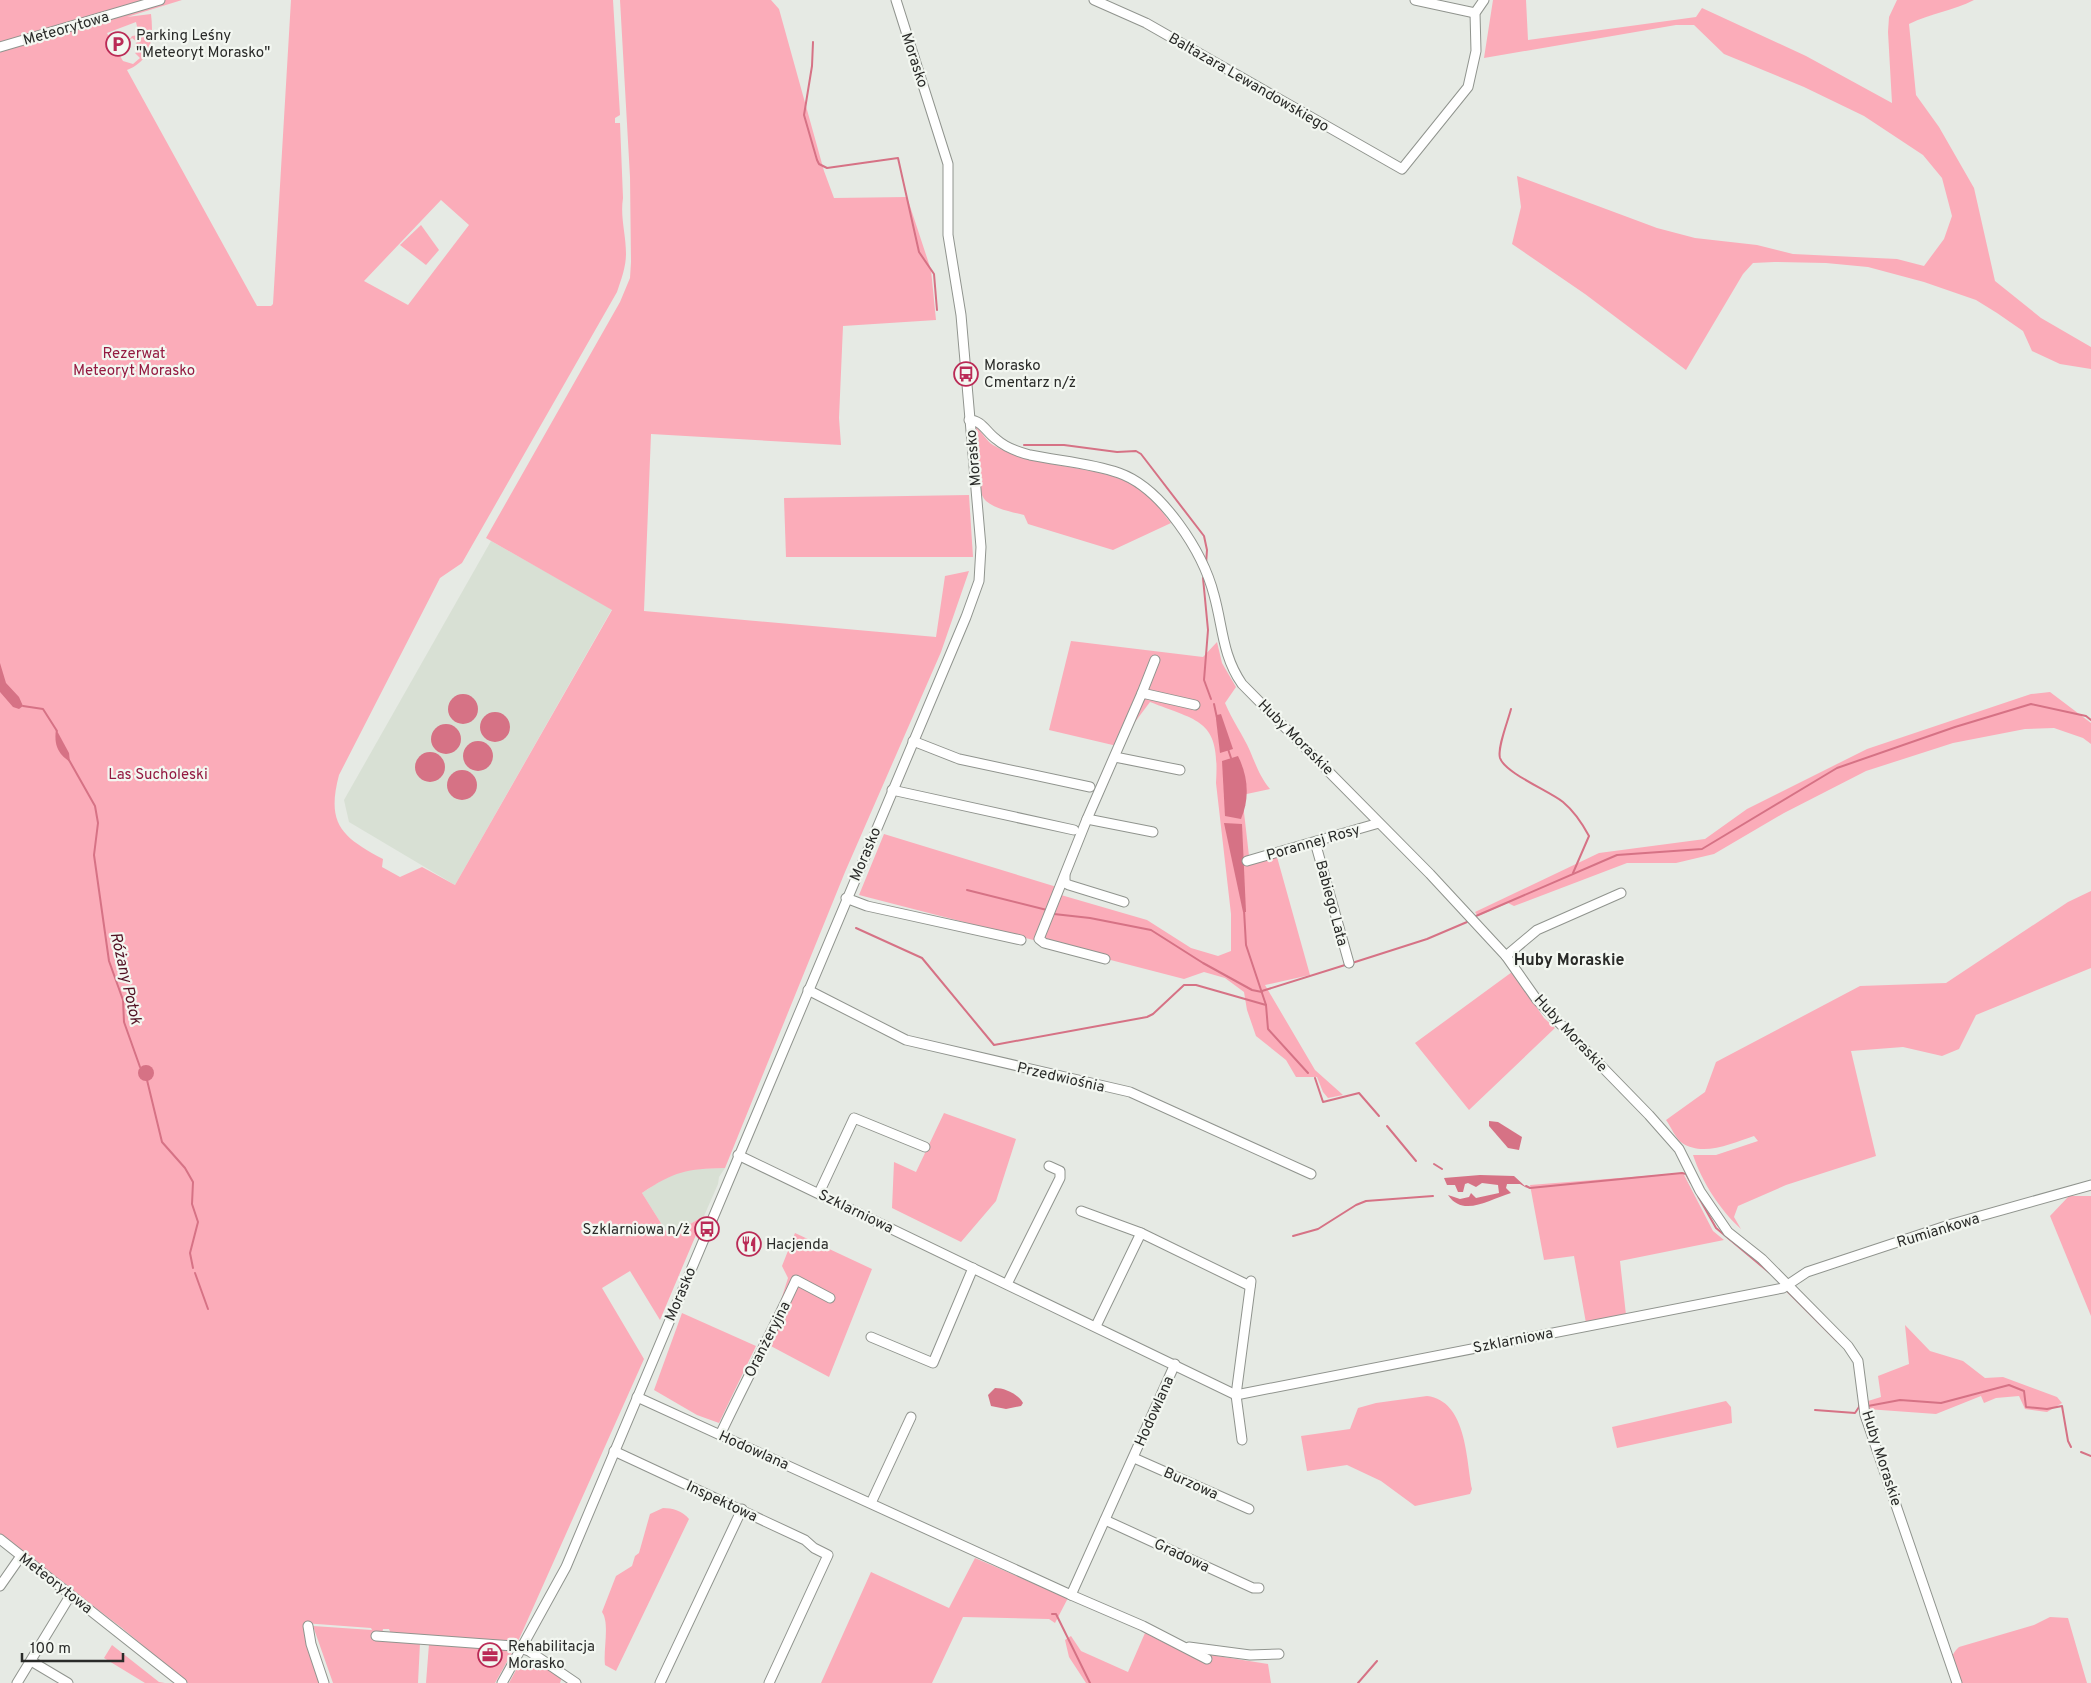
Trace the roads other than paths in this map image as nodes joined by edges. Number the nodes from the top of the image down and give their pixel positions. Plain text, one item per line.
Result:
1 (160, 0) edge
2 (896, 0) edge
3 (1094, 0) edge
4 (1415, 0) edge
5 (1484, 0) edge
6 (1475, 13) junction
7 (0, 47) edge
8 (969, 420) junction
9 (1155, 660) dead end
10 (1142, 693) junction
11 (1195, 705) dead end
12 (913, 740) junction
13 (1115, 757) junction
14 (1180, 770) dead end
15 (1090, 787) dead end
16 (892, 790) junction
17 (1087, 819) junction
18 (1379, 823) junction
19 (1074, 830) dead end
20 (1153, 832) dead end
21 (1315, 842) junction
22 (1246, 861) dead end
23 (1065, 876) junction
24 (1621, 893) dead end
25 (846, 898) junction
26 (1124, 902) dead end
27 (1021, 940) dead end
28 (1506, 956) junction
29 (1105, 959) dead end
30 (1349, 963) dead end
31 (808, 990) junction
32 (926, 1147) dead end
33 (738, 1155) junction
34 (1049, 1166) dead end
35 (1311, 1174) dead end
36 (2091, 1185) edge
37 (819, 1193) junction
38 (1081, 1211) dead end
39 (1141, 1233) junction
40 (973, 1268) junction
41 (1008, 1284) junction
42 (1789, 1284) junction
43 (830, 1298) dead end
44 (1096, 1326) junction
45 (871, 1337) dead end
46 (1174, 1364) junction
47 (1236, 1395) junction
48 (637, 1397) junction
49 (911, 1417) dead end
50 (720, 1435) junction
51 (1242, 1440) dead end
52 (614, 1451) junction
53 (1134, 1458) junction
54 (871, 1503) junction
55 (742, 1509) junction
56 (1249, 1509) dead end
57 (1105, 1520) junction
58 (0, 1539) edge
59 (20, 1557) junction
60 (0, 1586) edge
61 (1259, 1588) dead end
62 (1072, 1595) junction
63 (70, 1596) junction
64 (308, 1626) dead end
65 (376, 1636) dead end
66 (1184, 1647) junction
67 (522, 1648) junction
68 (1279, 1654) dead end
69 (1207, 1659) dead end
70 (31, 1661) junction
71 (565, 1680) edge
72 (17, 1683) edge
73 (68, 1683) edge
74 (182, 1683) edge
75 (324, 1683) edge
76 (502, 1683) edge
77 (576, 1683) edge
78 (660, 1683) edge
79 (769, 1683) edge
80 (1957, 1683) edge

1 - 7 street, Meteorytowa
2 - 8 street, Morasko
3 - 6 street, Baltazara Lewandowskiego
4 - 6 street
5 - 6 street
8 - 12 street, Morasko
8 - 18 street, Huby Moraskie
9 - 10 street
10 - 11 street
10 - 13 street
12 - 15 street
12 - 16 street, Morasko
13 - 14 street
13 - 17 street
16 - 19 street
16 - 25 street, Morasko
17 - 20 street
17 - 23 street
18 - 21 street, Porannej Rosy
18 - 28 street, Huby Moraskie
21 - 22 street, Porannej Rosy
21 - 30 street, Babiego Lata
23 - 26 street
23 - 29 street
24 - 28 street
25 - 27 street, Morasko
25 - 31 street, Morasko
28 - 42 street, Huby Moraskie
31 - 33 street, Morasko
31 - 35 street, Przedwiośnia
32 - 37 street
33 - 37 street, Szklarniowa
33 - 48 street, Morasko
34 - 41 street
36 - 42 street, Rumiankowa
37 - 40 street, Szklarniowa
38 - 39 street
39 - 44 street
39 - 47 street
40 - 41 street, Szklarniowa
40 - 45 street
41 - 44 street, Szklarniowa
42 - 47 street, Szklarniowa
42 - 80 street, Huby Moraskie
43 - 50 street, Oranżeryjna
44 - 46 street, Szklarniowa
46 - 47 street, Szklarniowa
46 - 53 street, Hodowlana
47 - 51 street
48 - 50 street, Hodowlana
48 - 52 street, Morasko
49 - 54 street
50 - 54 street, Hodowlana
52 - 55 street, Inspektowa
52 - 67 street, Morasko
53 - 56 street, Burzowa
53 - 57 street, Hodowlana
54 - 62 street, Hodowlana
55 - 78 street
55 - 79 street, Inspektowa
57 - 61 street, Gradowa
57 - 62 street, Hodowlana
58 - 59 street, Meteorytowa
59 - 60 street
59 - 63 street, Meteorytowa
62 - 66 street, Hodowlana
63 - 70 street
63 - 74 street, Meteorytowa
64 - 75 street
65 - 67 street
66 - 68 street, Hodowlana
66 - 69 street, Hodowlana
67 - 71 street
67 - 76 street, Morasko
70 - 72 street
70 - 73 street
71 - 77 street

